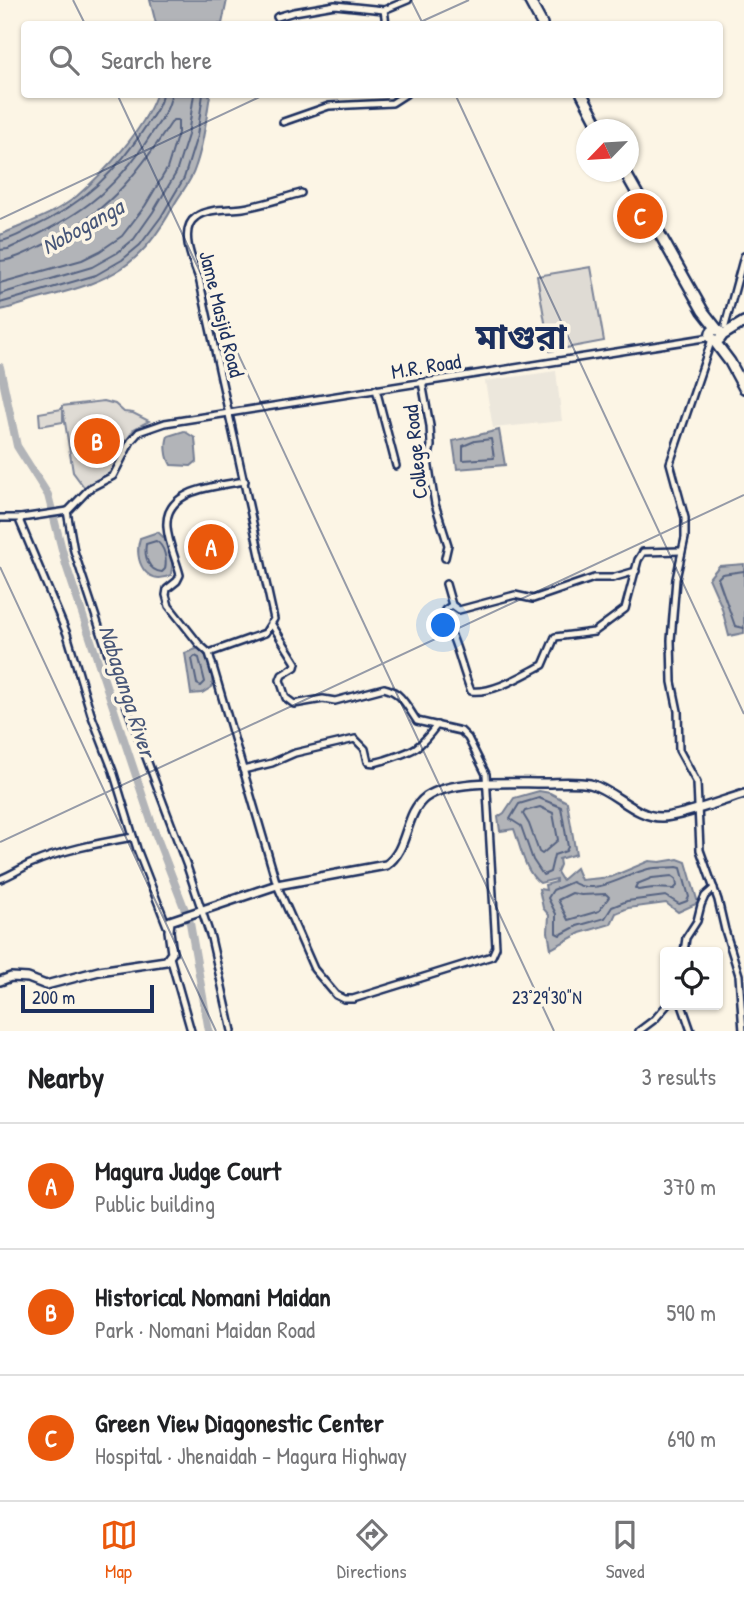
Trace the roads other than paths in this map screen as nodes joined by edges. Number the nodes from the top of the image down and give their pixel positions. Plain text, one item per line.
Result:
1 (408, 0) edge
2 (529, 0) edge
3 (384, 10) junction
4 (278, 17) dead end
5 (386, 21) edge
6 (540, 21) edge
7 (399, 98) edge
8 (584, 98) edge
9 (595, 119) edge
10 (283, 122) dead end
11 (631, 182) edge
12 (301, 193) dead end
13 (744, 256) edge
14 (743, 322) edge
15 (717, 334) junction
16 (422, 382) junction
17 (744, 388) edge
18 (376, 389) junction
19 (229, 411) junction
20 (396, 466) dead end
21 (245, 481) junction
22 (67, 511) junction
23 (24, 517) junction
24 (0, 518) edge
25 (681, 551) junction
26 (445, 558) dead end
27 (636, 571) junction
28 (446, 584) dead end
29 (453, 604) junction
30 (271, 623) junction
31 (209, 653) junction
32 (437, 725) junction
33 (243, 770) junction
34 (487, 783) junction
35 (744, 794) edge
36 (698, 807) junction
37 (133, 837) junction
38 (0, 878) edge
39 (276, 885) junction
40 (714, 888) junction
41 (198, 911) junction
42 (169, 931) junction
43 (685, 947) edge
44 (170, 957) junction
45 (0, 981) edge
46 (663, 1010) edge
47 (684, 1010) edge
48 (191, 1031) edge
49 (232, 1031) edge
50 (639, 1031) edge
51 (691, 1031) edge
52 (743, 1031) edge

1 - 3 street
2 - 6 highway
3 - 4 street
3 - 5 street
7 - 10 street
8 - 9 highway
11 - 15 highway
12 - 19 street, Jame Masjid Road
13 - 15 street
14 - 15 highway
15 - 16 street, M.R. Road
15 - 17 highway
15 - 25 street
16 - 18 street, M.R. Road
16 - 26 street, College Road
18 - 19 street, M.R. Road
18 - 20 street
19 - 21 street, Jame Masjid Road
19 - 22 street, M.R. Road
21 - 30 street, Jame Masjid Road
21 - 31 street
22 - 23 street
22 - 41 street
23 - 24 street
23 - 37 street
25 - 27 street
25 - 36 street
27 - 29 street
27 - 29 street
28 - 29 street
30 - 31 street
30 - 32 street
31 - 33 street
32 - 33 street
32 - 34 street
33 - 39 street
34 - 36 main road
34 - 39 main road
34 - 39 street
35 - 36 main road
36 - 40 street
37 - 38 street
37 - 42 street
39 - 41 main road
40 - 43 street
40 - 52 street
41 - 42 main road
41 - 49 street
42 - 44 main road
44 - 45 main road
44 - 48 street
46 - 50 street
47 - 51 street

